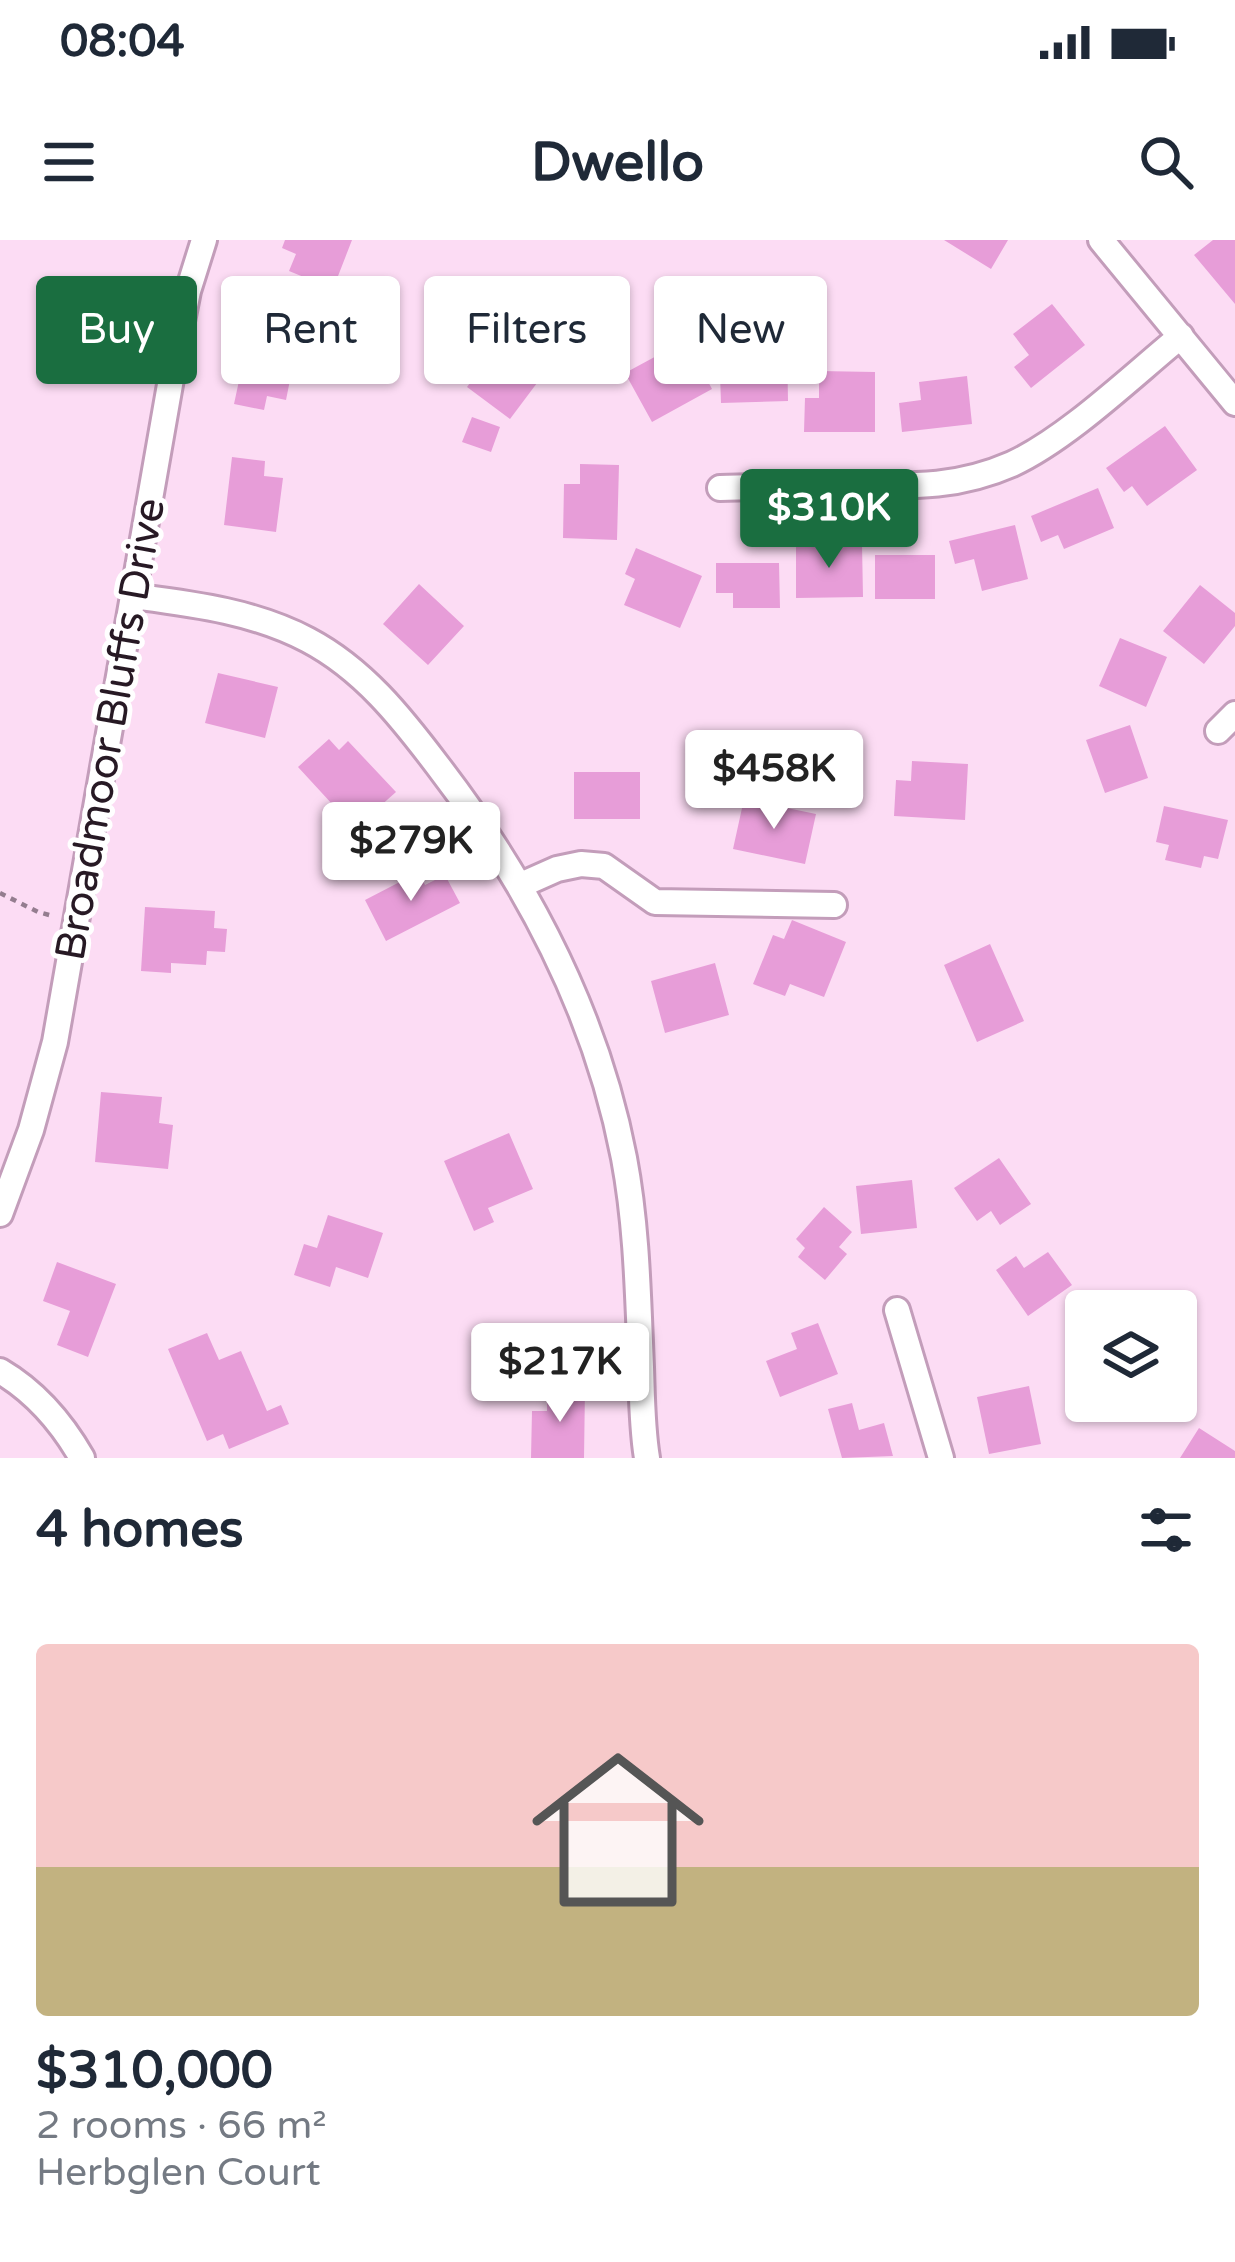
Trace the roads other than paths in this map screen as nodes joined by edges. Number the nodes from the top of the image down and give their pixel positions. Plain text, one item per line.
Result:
1 (204, 240) edge
2 (1102, 240) edge
3 (1181, 336) junction
4 (1235, 403) edge
5 (719, 488) dead end
6 (132, 596) junction
7 (521, 885) junction
8 (834, 905) dead end
9 (0, 1214) edge
10 (897, 1310) dead end
11 (0, 1371) edge
12 (82, 1458) edge
13 (647, 1458) edge
14 (940, 1458) edge

1 - 6 street, Broadmoor Bluffs Drive
2 - 3 street
3 - 4 street
3 - 5 street
6 - 7 street
6 - 9 street, Broadmoor Bluffs Drive
7 - 8 street
7 - 13 street
10 - 14 street
11 - 12 street

